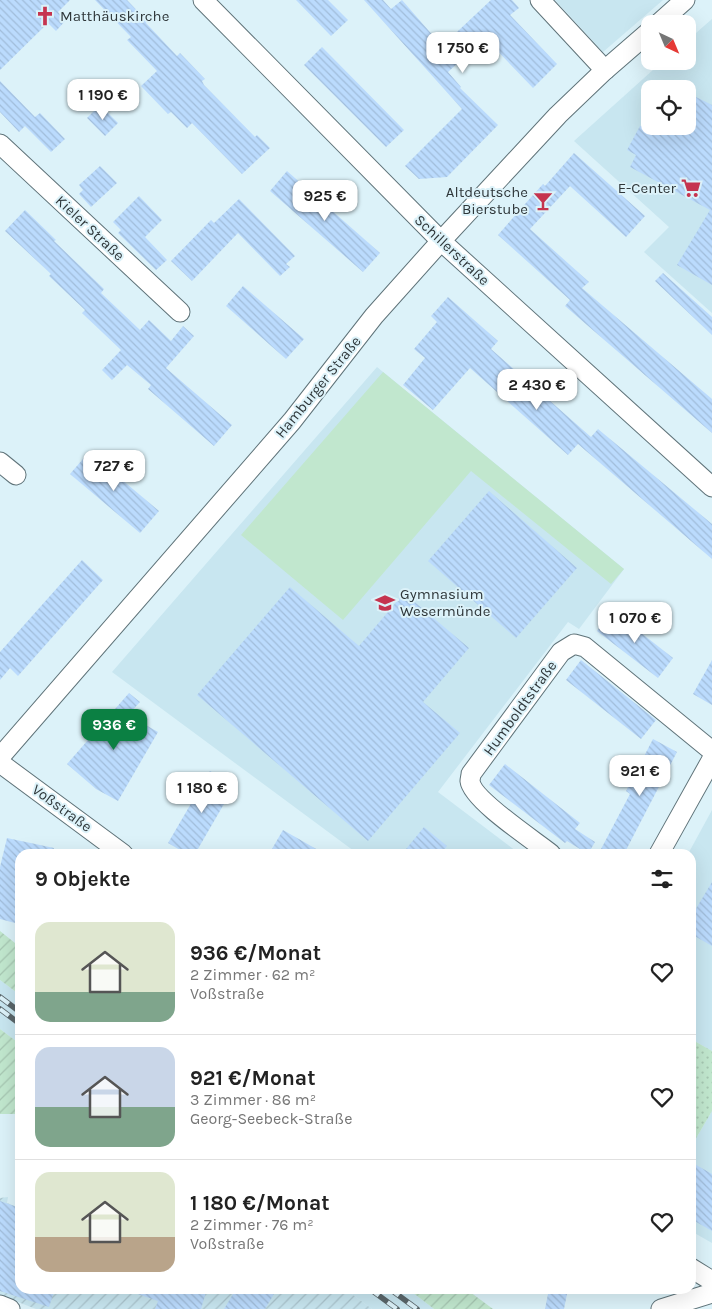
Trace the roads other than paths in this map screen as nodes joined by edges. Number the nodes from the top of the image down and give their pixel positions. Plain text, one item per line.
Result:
1 (204, 0) edge
2 (540, 0) edge
3 (685, 0) edge
4 (668, 15) edge
5 (641, 39) edge
6 (605, 70) junction
7 (0, 144) edge
8 (441, 241) junction
9 (180, 312) dead end
10 (0, 462) edge
11 (16, 476) dead end
12 (712, 488) edge
13 (712, 751) edge
14 (0, 757) edge
15 (712, 759) edge
16 (0, 763) edge
17 (116, 849) edge
18 (544, 849) edge
19 (662, 849) edge
20 (696, 1271) edge
21 (712, 1281) edge
22 (712, 1293) edge
23 (0, 1305) edge
24 (10, 1309) edge
25 (661, 1309) edge

1 - 8 street, Schillerstraße
2 - 6 street
3 - 4 street
5 - 6 street, Hamburger Straße
6 - 8 street, Hamburger Straße
7 - 9 street, Kieler Straße
8 - 12 street, Schillerstraße
8 - 14 street, Hamburger Straße
10 - 11 street
13 - 18 street, Humboldtstraße
15 - 19 street
16 - 17 street, Voßstraße
20 - 21 street
22 - 25 street
23 - 24 street

